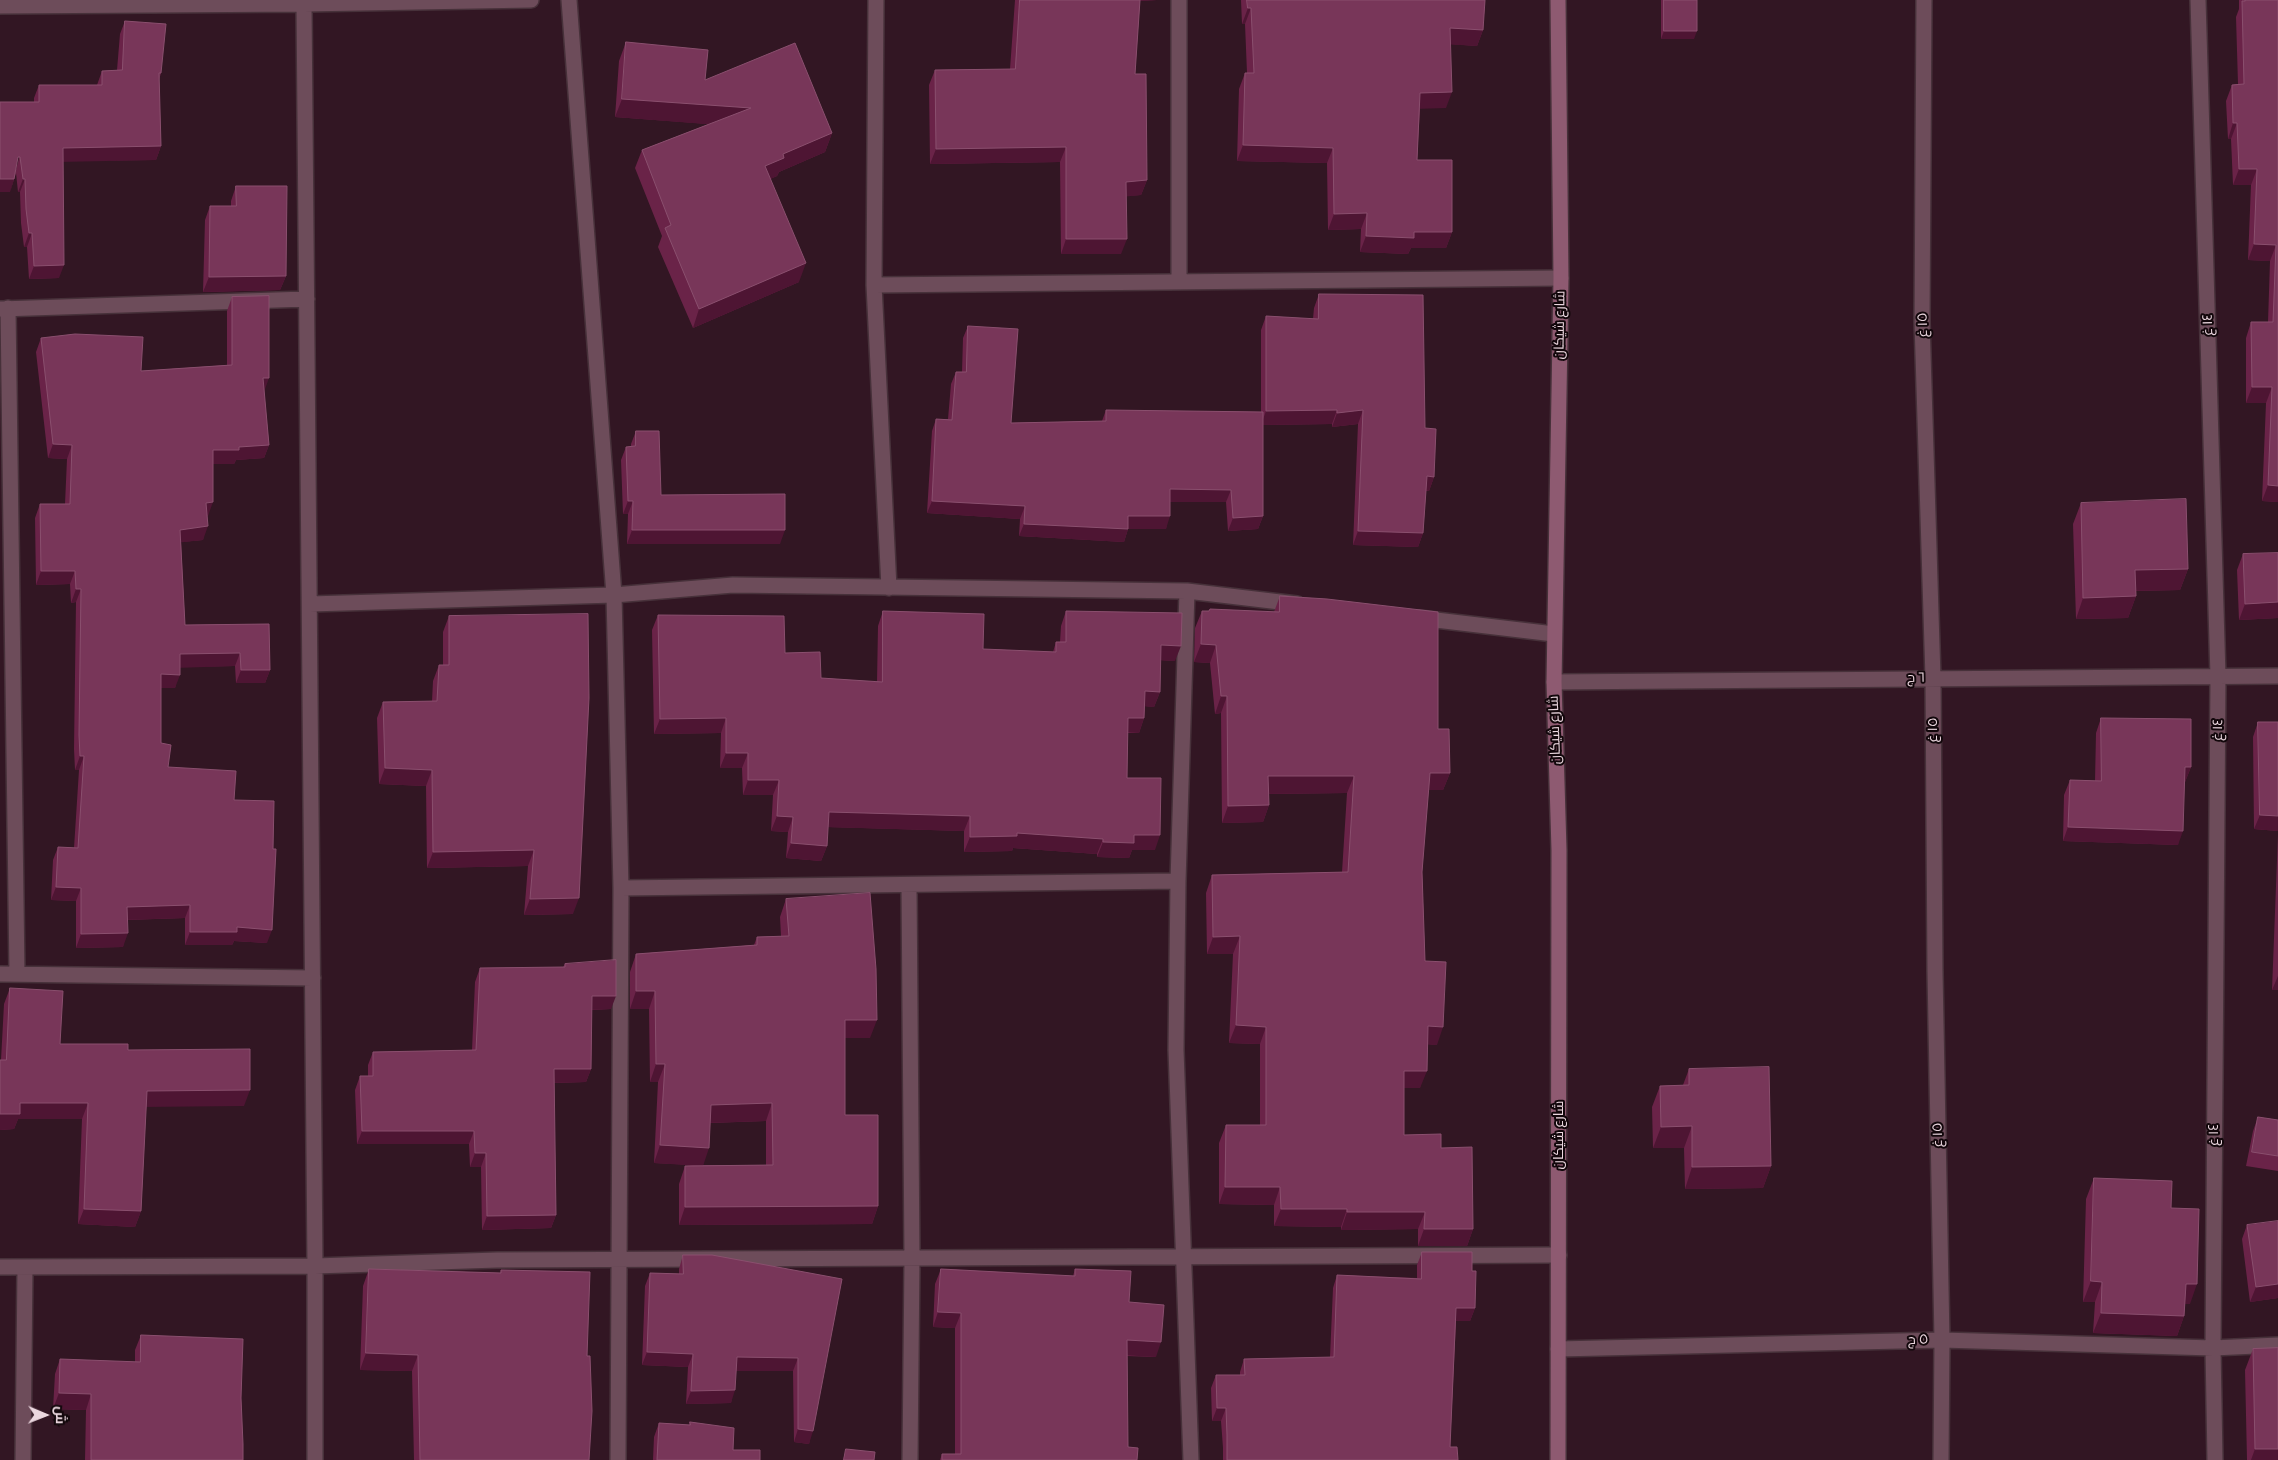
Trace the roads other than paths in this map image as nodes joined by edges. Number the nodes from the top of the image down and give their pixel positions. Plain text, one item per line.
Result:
1 (1, 0) edge
2 (531, 0) edge
3 (569, 0) edge
4 (876, 0) edge
5 (1179, 0) edge
6 (1558, 0) edge
7 (1924, 0) edge
8 (2198, 0) edge
9 (304, 4) junction
10 (0, 6) edge
11 (1560, 278) junction
12 (1180, 282) junction
13 (874, 285) junction
14 (307, 300) junction
15 (4, 308) edge
16 (889, 588) junction
17 (1187, 591) junction
18 (614, 596) junction
19 (310, 604) junction
20 (1316, 606) edge
21 (1406, 617) edge
22 (1554, 634) junction
23 (2218, 676) junction
24 (2278, 676) edge
25 (1933, 678) junction
26 (1554, 682) junction
27 (1178, 881) junction
28 (909, 886) junction
29 (621, 888) junction
30 (0, 974) edge
31 (17, 974) junction
32 (313, 978) junction
33 (1185, 1255) junction
34 (1559, 1255) junction
35 (912, 1259) junction
36 (619, 1260) junction
37 (315, 1266) junction
38 (0, 1267) edge
39 (26, 1267) junction
40 (1942, 1340) junction
41 (2278, 1345) edge
42 (2213, 1348) junction
43 (1558, 1349) junction
44 (23, 1460) edge
45 (315, 1460) edge
46 (618, 1460) edge
47 (910, 1460) edge
48 (1191, 1460) edge
49 (1558, 1460) edge
50 (1941, 1460) edge
51 (2215, 1460) edge

1 - 10 street
2 - 9 street
3 - 18 street
4 - 13 street
5 - 12 street
6 - 11 street, شارع شيكان
7 - 25 street, ١٥ غ
8 - 23 street, ١٤ غ
9 - 10 street
9 - 14 street
11 - 12 street
11 - 22 street, شارع شيكان
12 - 13 street
13 - 16 street
14 - 15 street
14 - 19 street
15 - 31 street
16 - 17 street
16 - 18 street
17 - 20 street
17 - 27 street
18 - 19 street
18 - 29 street
19 - 32 street
21 - 22 street
22 - 26 street, شارع شيكان
23 - 24 street, ٦ ج
23 - 25 street, ٦ ج
23 - 42 street, ١٤ غ
25 - 26 street, ٦ ج
25 - 40 street, ١٥ غ
26 - 34 street, شارع شيكان
27 - 28 street
27 - 33 street
28 - 29 street
28 - 35 street
29 - 36 street
30 - 31 street
31 - 32 street
32 - 37 street
33 - 34 street
33 - 35 street
33 - 48 street
34 - 43 street, شارع شيكان
35 - 36 street
35 - 47 street
36 - 37 street
36 - 46 street
37 - 39 street
37 - 45 street
38 - 39 street
39 - 44 street
40 - 42 street, ٥ ج
40 - 43 street, ٥ ج
40 - 50 street, ١٥ غ
41 - 42 street, ٥ ج
42 - 51 street, ١٤ غ
43 - 49 street, شارع شيكان

